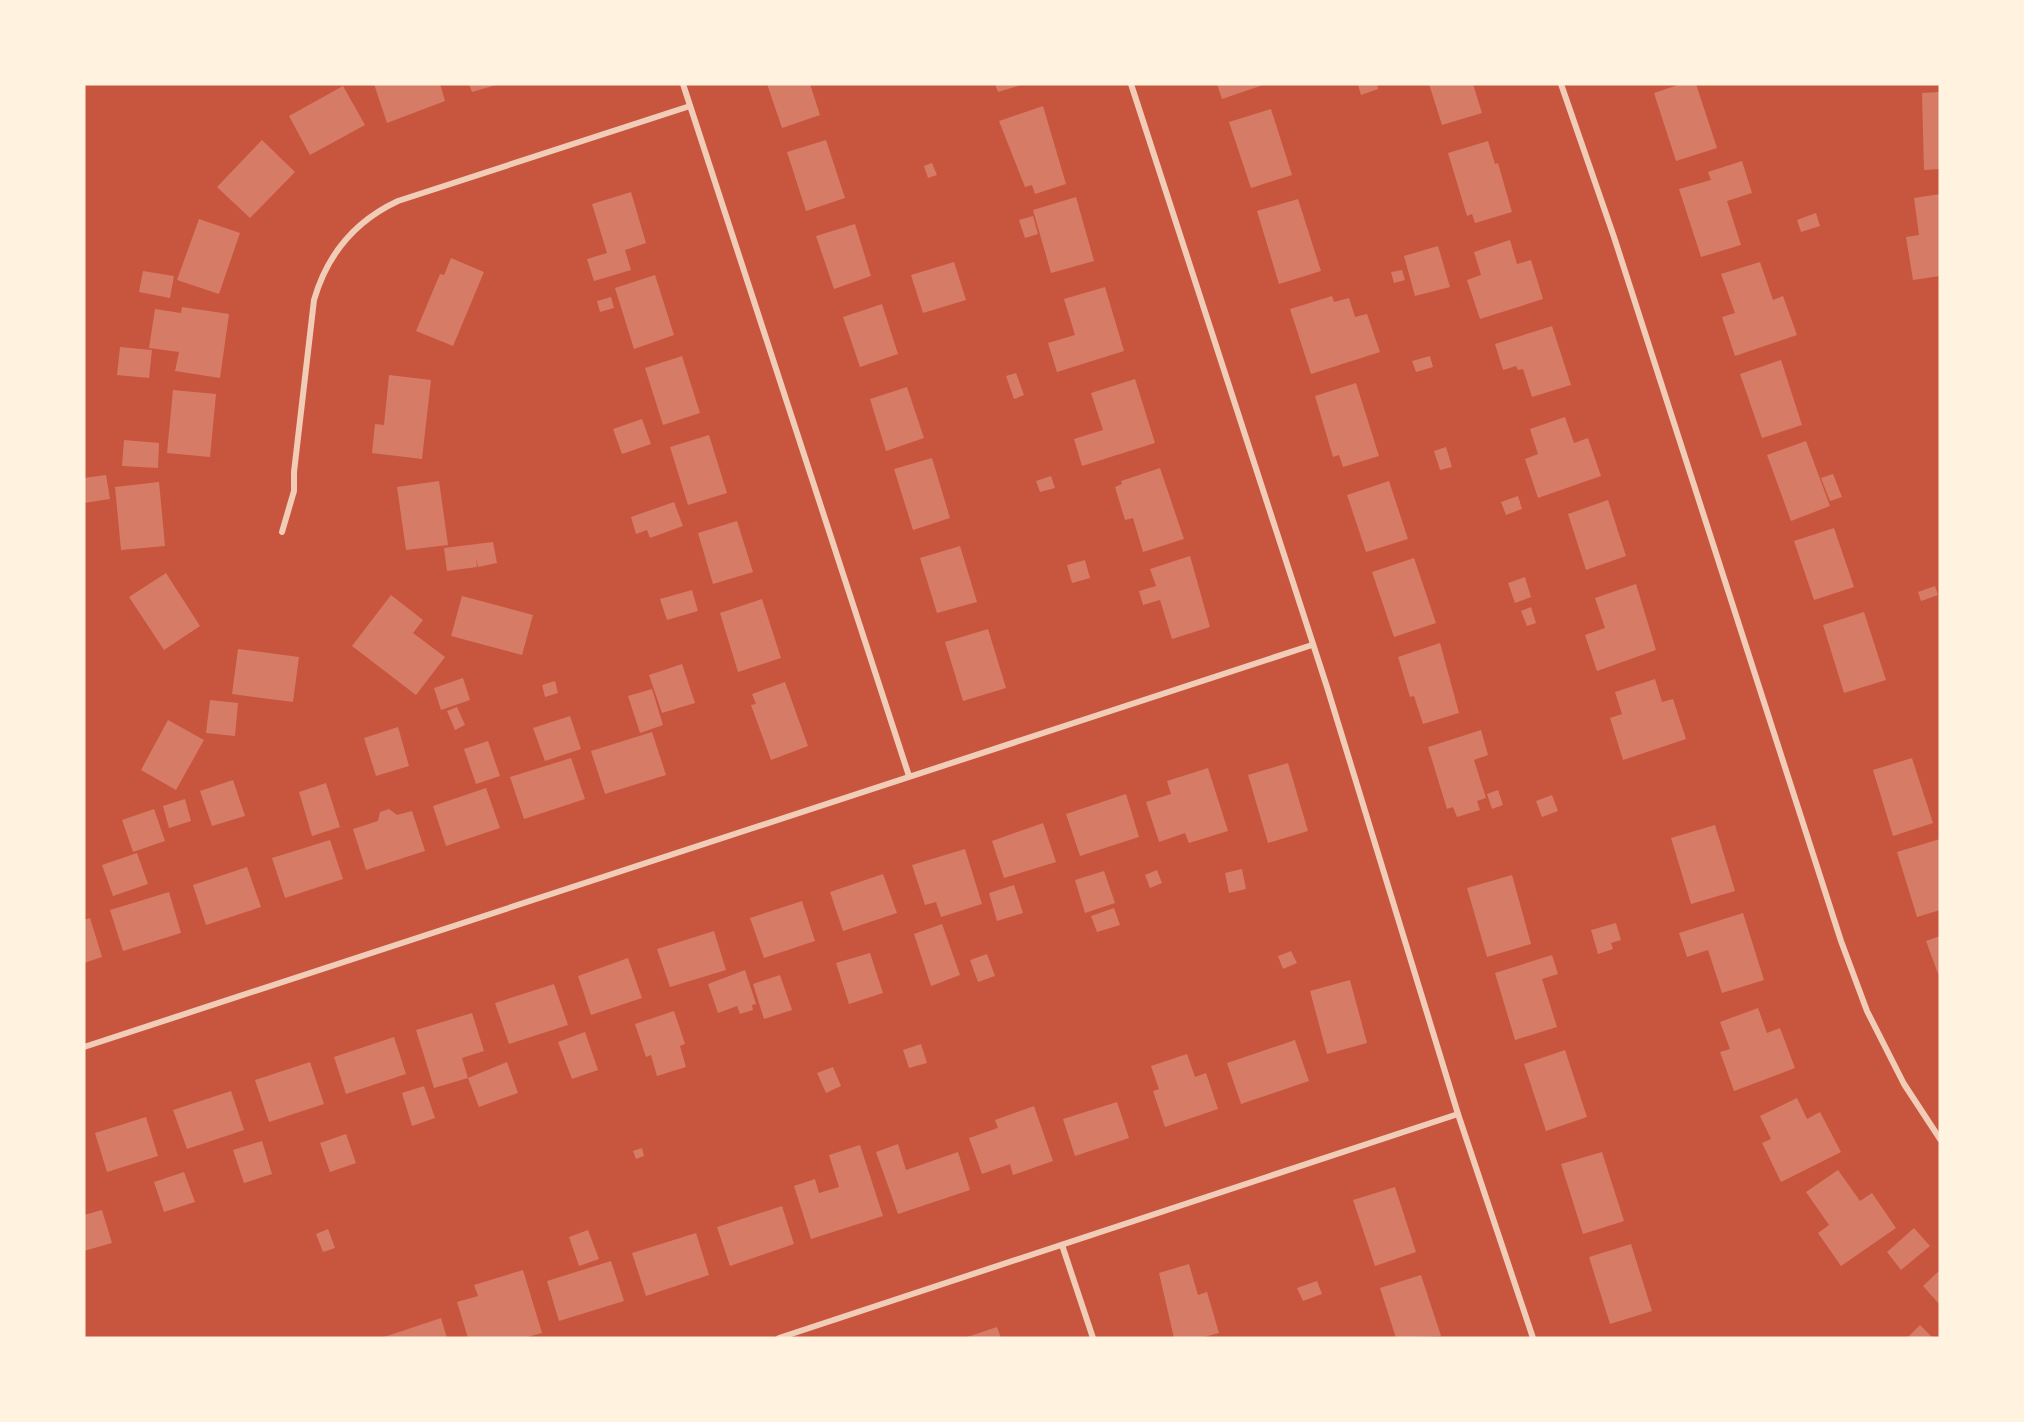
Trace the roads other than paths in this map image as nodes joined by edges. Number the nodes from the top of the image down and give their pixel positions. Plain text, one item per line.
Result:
1 (683, 84) edge
2 (1131, 84) edge
3 (1562, 84) edge
4 (690, 106) junction
5 (282, 532) dead end
6 (1312, 645) junction
7 (909, 776) junction
8 (84, 1047) edge
9 (1458, 1114) junction
10 (1940, 1139) edge
11 (1062, 1245) junction
12 (778, 1338) edge
13 (1093, 1338) edge
14 (1533, 1338) edge

1 - 4 street
2 - 6 street
3 - 10 street
4 - 5 street
4 - 7 street
6 - 7 street
6 - 9 street
7 - 8 street
9 - 11 street
9 - 14 street
11 - 12 street
11 - 13 street

